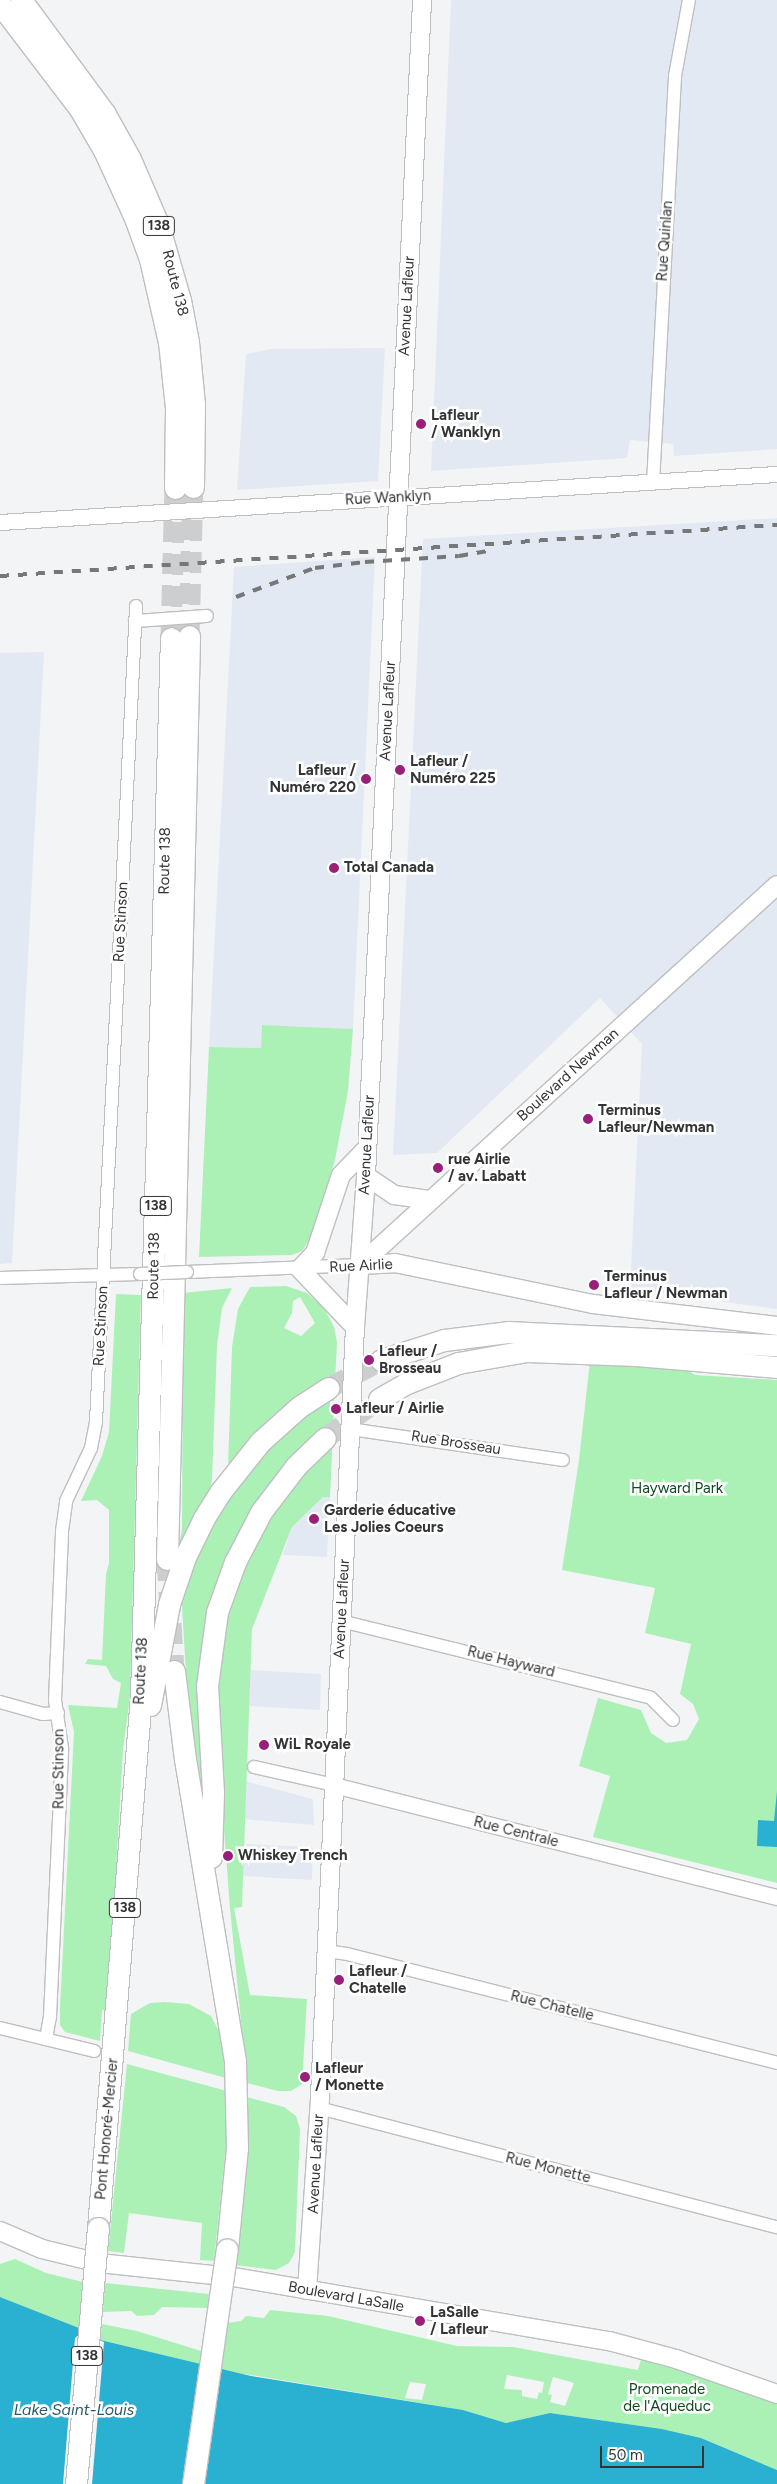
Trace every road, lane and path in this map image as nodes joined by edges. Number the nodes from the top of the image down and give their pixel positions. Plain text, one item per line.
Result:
1 (21, 0) edge
2 (422, 0) edge
3 (689, 0) edge
4 (0, 4) edge
5 (777, 474) edge
6 (653, 483) junction
7 (398, 498) junction
8 (0, 522) edge
9 (136, 606) dead end
10 (207, 616) dead end
11 (135, 621) junction
12 (777, 885) edge
13 (367, 1148) junction
14 (366, 1176) junction
15 (431, 1200) junction
16 (360, 1266) junction
17 (300, 1270) junction
18 (103, 1275) junction
19 (0, 1278) edge
20 (777, 1326) edge
21 (355, 1327) junction
22 (777, 1344) edge
23 (381, 1360) tunnel mouth
24 (777, 1367) edge
25 (328, 1388) tunnel mouth
26 (379, 1399) tunnel mouth
27 (350, 1429) junction
28 (325, 1438) tunnel mouth
29 (562, 1460) dead end
30 (167, 1559) tunnel mouth
31 (341, 1622) junction
32 (174, 1671) tunnel mouth
33 (0, 1702) edge
34 (58, 1713) junction
35 (673, 1720) dead end
36 (254, 1766) dead end
37 (136, 1774) junction
38 (334, 1785) junction
39 (777, 1897) edge
40 (210, 1905) junction
41 (326, 1951) junction
42 (0, 2028) edge
43 (46, 2039) junction
44 (94, 2051) dead end
45 (777, 2063) edge
46 (319, 2108) junction
47 (777, 2227) edge
48 (0, 2231) edge
49 (307, 2290) junction
50 (777, 2394) edge
51 (76, 2484) edge
52 (192, 2484) edge

1 - 4 highway, Route 138 / 138
2 - 7 main road, Avenue Lafleur
3 - 6 street, Rue Quinlan
5 - 6 street, Rue Wanklyn
6 - 7 street, Rue Wanklyn
7 - 8 street, Rue Wanklyn
7 - 13 main road, Avenue Lafleur
9 - 11 street, Rue Stinson
10 - 11 street
11 - 18 street, Rue Stinson
12 - 15 main road, Boulevard Newman
13 - 14 main road, Avenue Lafleur
13 - 17 main road
14 - 15 main road
14 - 16 main road, Avenue Lafleur
15 - 16 main road, Boulevard Newman
16 - 17 street, Rue Airlie
16 - 20 main road, Rue Airlie
16 - 21 main road, Avenue Lafleur
17 - 18 street, Rue Airlie, bridge
17 - 21 main road
18 - 19 street, Rue Airlie
18 - 34 street, Rue Stinson
21 - 27 main road, Avenue Lafleur
22 - 23 highway
24 - 26 highway
25 - 37 highway
27 - 29 street, Rue Brosseau
27 - 31 main road, Avenue Lafleur
28 - 40 highway
30 - 37 highway, Route 138 / 138
31 - 35 street, Rue Hayward
31 - 38 main road, Avenue Lafleur
32 - 40 highway
33 - 34 street
34 - 43 street, Rue Stinson
36 - 38 street, Rue Centrale
37 - 51 highway, Pont Honoré-Mercier / 138, bridge
38 - 39 street, Rue Centrale
38 - 41 main road, Avenue Lafleur
40 - 52 highway, bridge
41 - 45 street, Rue Chatelle
41 - 46 main road, Avenue Lafleur
42 - 43 street
43 - 44 street
46 - 47 street, Rue Monette
46 - 49 main road, Avenue Lafleur
48 - 49 main road, Boulevard LaSalle
49 - 50 main road, Boulevard LaSalle

